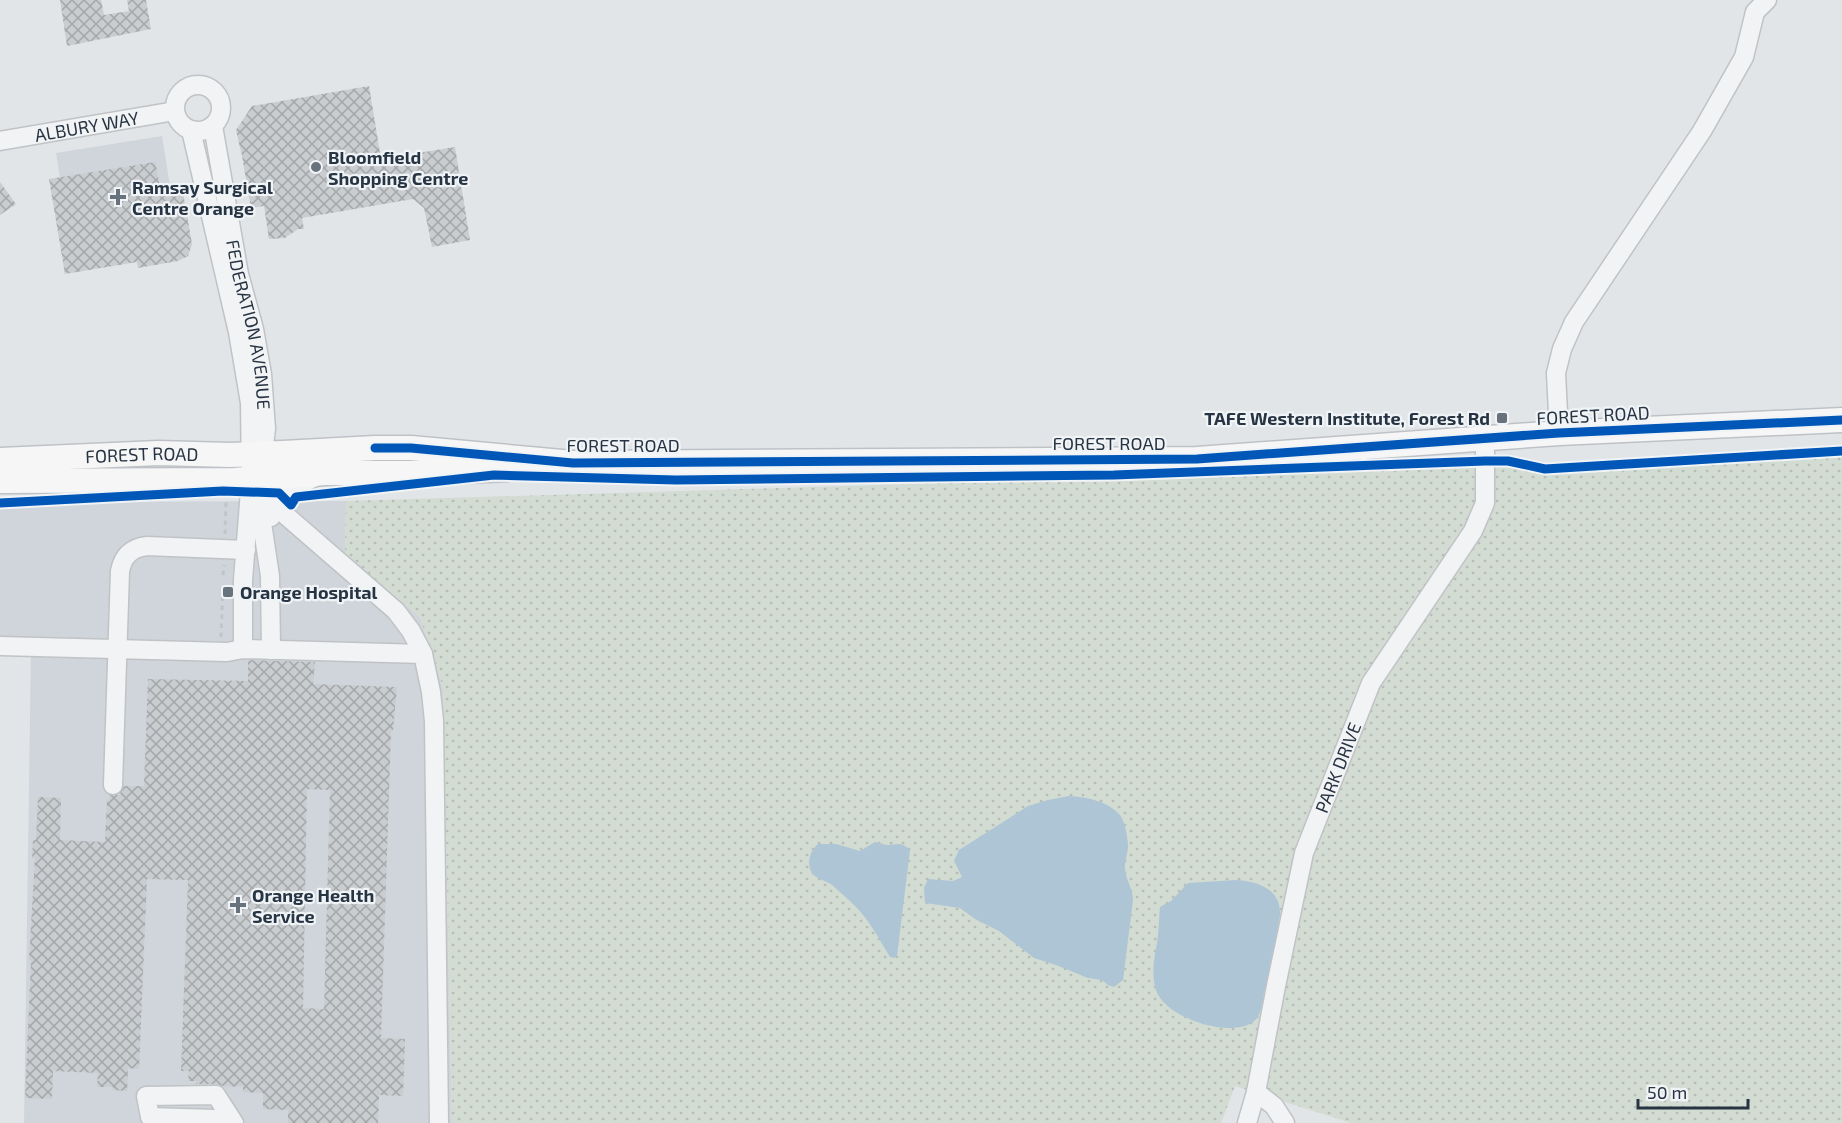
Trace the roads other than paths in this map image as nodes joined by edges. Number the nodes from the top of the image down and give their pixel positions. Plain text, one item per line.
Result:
1 (1767, 0) edge
2 (175, 111) junction
3 (213, 126) junction
4 (191, 130) junction
5 (0, 141) edge
6 (1842, 420) edge
7 (1559, 433) junction
8 (1485, 439) junction
9 (257, 454) junction
10 (0, 460) edge
11 (573, 462) junction
12 (325, 473) junction
13 (0, 481) edge
14 (254, 483) junction
15 (275, 506) junction
16 (266, 543) junction
17 (246, 549) junction
18 (0, 646) edge
19 (117, 649) junction
20 (243, 649) junction
21 (271, 650) junction
22 (423, 654) junction
23 (113, 785) dead end
24 (1256, 1092) junction
25 (226, 1123) edge
26 (234, 1123) edge
27 (439, 1123) edge
28 (1246, 1123) edge
29 (1285, 1123) edge

1 - 7 street
2 - 3 street
2 - 4 street
2 - 5 street, ALBURY WAY
3 - 4 street
3 - 9 street, FEDERATION AVENUE
4 - 9 street, FEDERATION AVENUE
6 - 7 main road, FOREST ROAD
7 - 8 main road, FOREST ROAD
8 - 11 main road, FOREST ROAD
8 - 24 street, PARK DRIVE
9 - 10 main road, FOREST ROAD
9 - 11 main road, FOREST ROAD
9 - 14 street
11 - 12 main road, FOREST ROAD
12 - 14 main road, FOREST ROAD
12 - 15 street
13 - 14 main road, FOREST ROAD
14 - 16 street
14 - 17 street
15 - 16 street
15 - 22 street
16 - 21 street
17 - 19 street
17 - 20 street
18 - 19 street
19 - 20 street
19 - 23 street
20 - 21 street
21 - 22 street
22 - 27 street
24 - 28 street, PARK DRIVE
24 - 29 street
25 - 26 street

